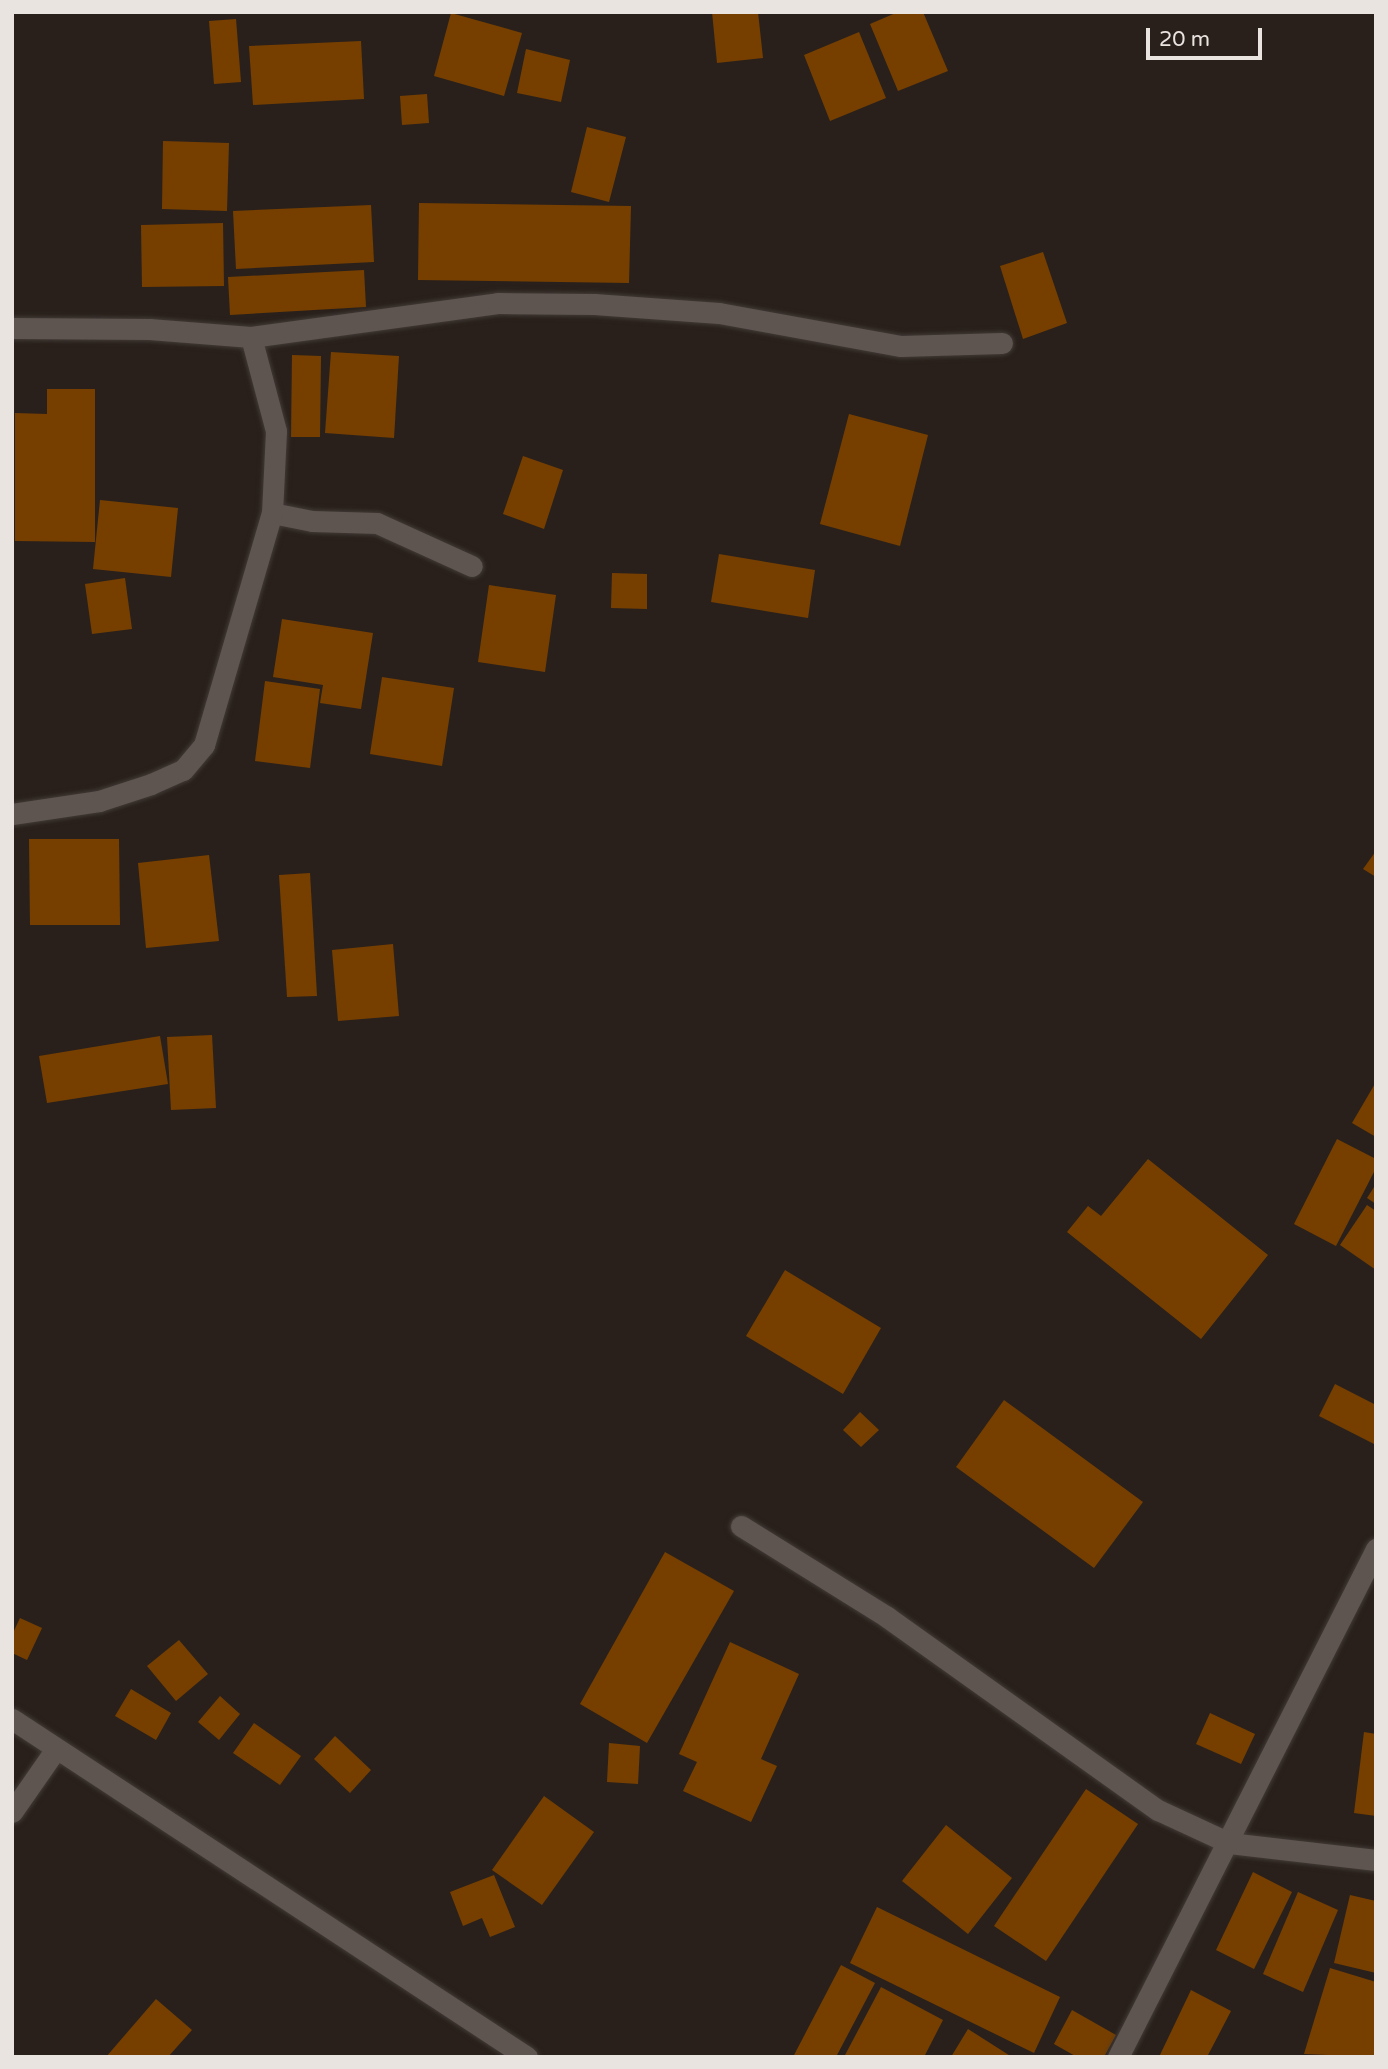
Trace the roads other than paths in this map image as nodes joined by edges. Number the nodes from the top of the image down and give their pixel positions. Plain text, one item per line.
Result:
1 (12, 328) edge
2 (251, 337) junction
3 (1002, 343) dead end
4 (272, 513) junction
5 (472, 566) dead end
6 (12, 814) edge
7 (741, 1526) dead end
8 (1376, 1549) edge
9 (12, 1719) edge
10 (57, 1749) junction
11 (12, 1812) edge
12 (1229, 1843) junction
13 (1376, 1860) edge
14 (527, 2057) edge
15 (1118, 2057) edge

1 - 2 street
2 - 3 street
2 - 4 street
4 - 5 street
4 - 6 street
7 - 12 street
8 - 12 street
9 - 10 street
10 - 11 street
10 - 14 street
12 - 13 street
12 - 15 street

